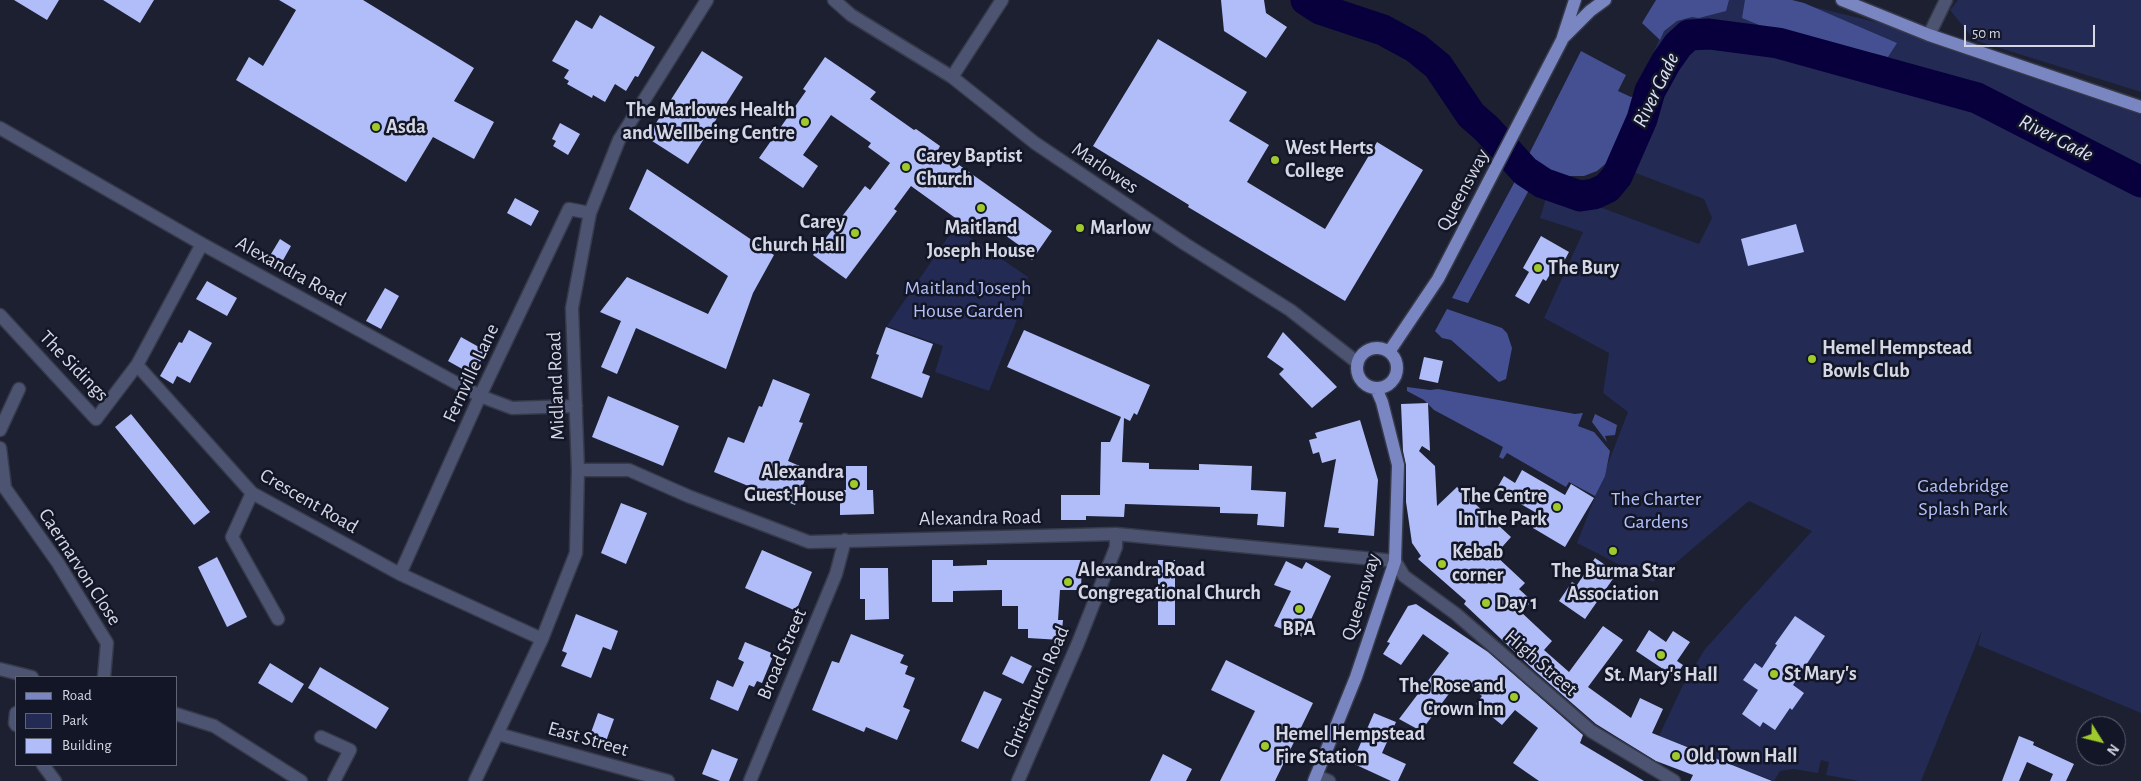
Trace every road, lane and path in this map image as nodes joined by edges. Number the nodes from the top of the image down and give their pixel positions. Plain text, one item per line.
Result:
1 (707, 0) edge
2 (834, 0) edge
3 (1002, 0) edge
4 (1575, 0) edge
5 (1605, 0) edge
6 (1842, 0) edge
7 (1946, 0) edge
8 (1929, 35) junction
9 (1562, 40) junction
10 (952, 77) junction
11 (2141, 107) edge
12 (0, 128) edge
13 (590, 213) junction
14 (202, 244) junction
15 (0, 315) edge
16 (1389, 352) junction
17 (1358, 363) junction
18 (137, 366) junction
19 (1376, 388) junction
20 (19, 389) dead end
21 (480, 396) junction
22 (576, 406) junction
23 (0, 430) edge
24 (0, 448) edge
25 (578, 470) junction
26 (2, 487) edge
27 (252, 493) junction
28 (1116, 534) junction
29 (845, 540) junction
30 (1394, 561) junction
31 (400, 574) junction
32 (278, 619) dead end
33 (542, 639) junction
34 (0, 670) edge
35 (22, 676) edge
36 (104, 676) edge
37 (178, 715) edge
38 (498, 734) junction
39 (321, 737) dead end
40 (44, 766) edge
41 (1315, 778) edge
42 (54, 781) edge
43 (301, 781) edge
44 (334, 781) edge
45 (475, 781) edge
46 (668, 781) edge
47 (750, 781) edge
48 (1018, 781) edge
49 (1329, 781) edge
50 (1674, 781) edge

1 - 13 street, Midland Road
2 - 10 street, Marlowes
3 - 10 street
4 - 9 main road, Queensway
5 - 9 main road, Queensway
6 - 8 main road
7 - 8 street
8 - 11 main road
9 - 16 main road, Queensway
10 - 17 street, Marlowes
12 - 14 street, Alexandra Road
13 - 21 street, Fernville Lane
13 - 22 street, Midland Road
14 - 18 street
14 - 21 street, Alexandra Road
15 - 18 street, The Sidings
16 - 17 main road
16 - 19 main road
17 - 19 main road
18 - 27 street, Crescent Road
19 - 30 main road, Queensway
20 - 23 street
21 - 22 street, Alexandra Road
21 - 31 street, Fernville Lane
22 - 25 street, Midland Road
24 - 26 street
25 - 29 street, Alexandra Road
25 - 33 street, Midland Road
26 - 36 street, Caernarvon Close
27 - 31 street, Crescent Road
27 - 32 street
28 - 29 street, Alexandra Road
28 - 30 street, Alexandra Road
28 - 48 street, Christchurch Road
29 - 47 street, Broad Street
30 - 41 main road, Queensway
30 - 50 street, High Street
31 - 33 street, Crescent Road
33 - 38 street, Midland Road
34 - 35 street
37 - 43 street
38 - 45 street, Midland Road
38 - 46 street, East Street
39 - 44 street
40 - 42 street
41 - 49 street

